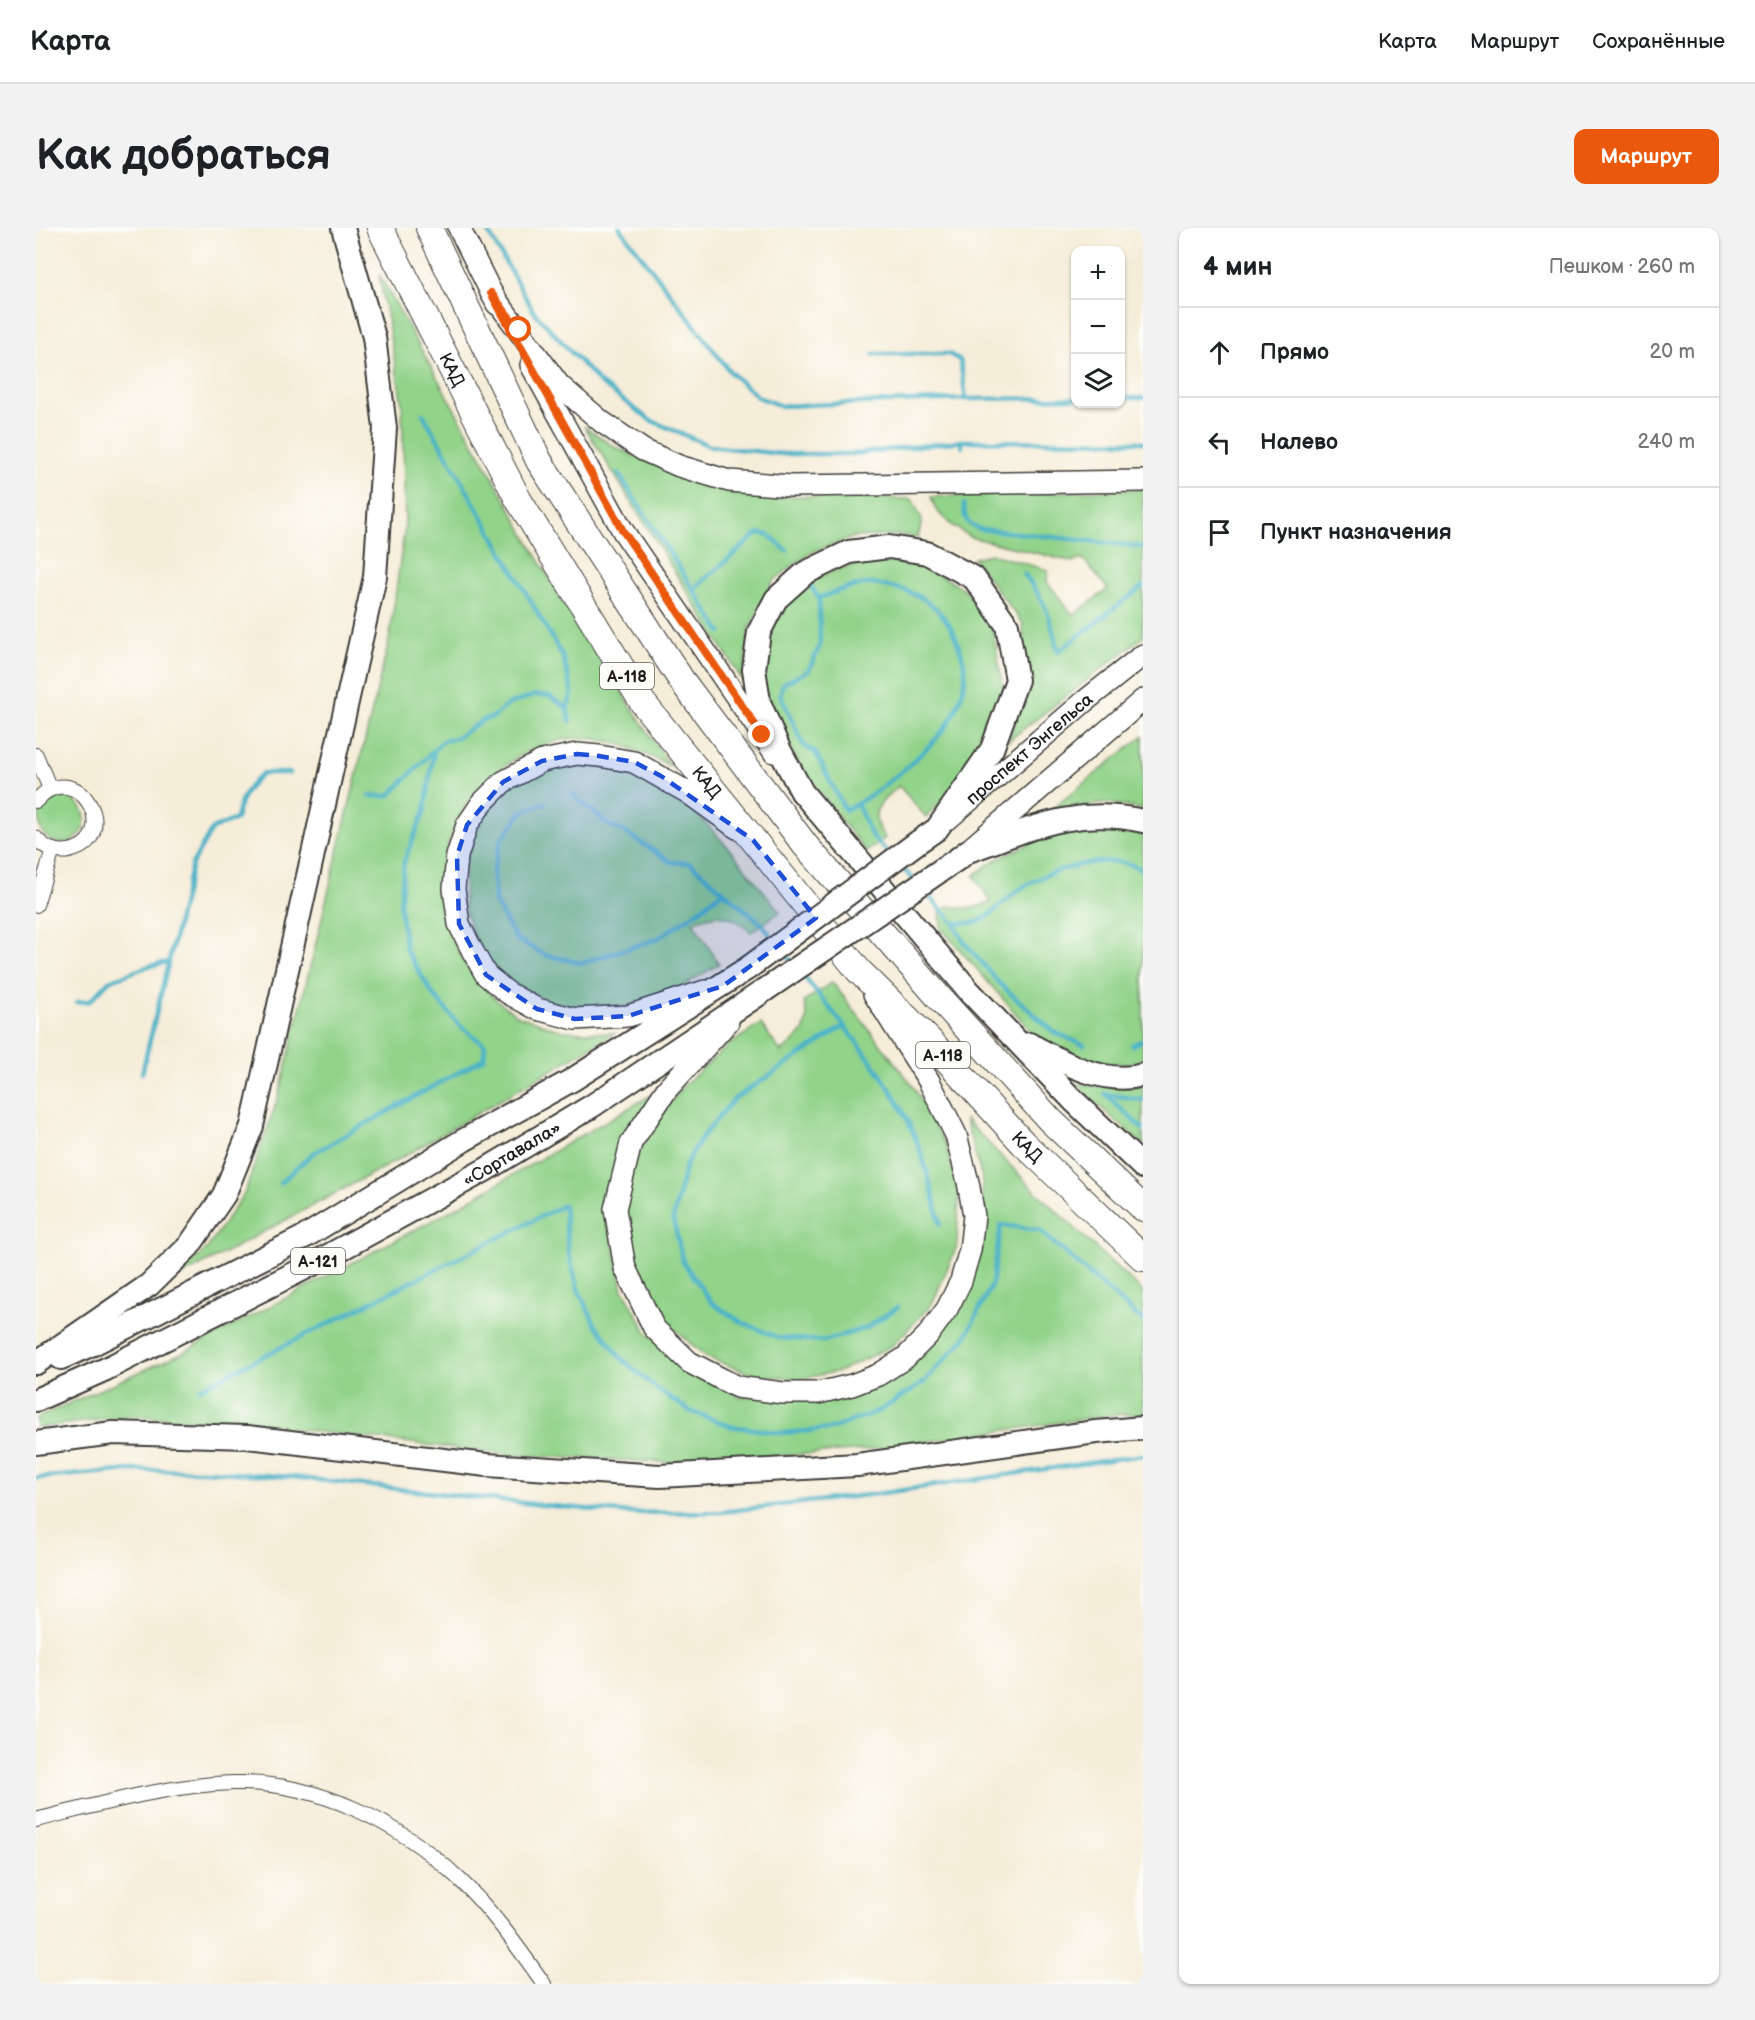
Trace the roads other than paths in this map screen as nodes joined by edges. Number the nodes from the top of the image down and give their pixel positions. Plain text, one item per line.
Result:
1 (343, 228) edge
2 (380, 228) edge
3 (429, 228) edge
4 (459, 228) edge
5 (491, 293) junction
6 (1143, 481) edge
7 (1143, 655) edge
8 (1143, 700) edge
9 (36, 755) edge
10 (50, 789) junction
11 (802, 792) junction
12 (36, 801) edge
13 (1143, 821) edge
14 (937, 829) junction
15 (36, 838) edge
16 (753, 840) junction
17 (918, 842) joint
18 (53, 850) junction
19 (963, 854) junction
20 (36, 905) edge
21 (859, 971) junction
22 (723, 986) junction
23 (970, 992) junction
24 (756, 996) junction
25 (1143, 1075) edge
26 (1143, 1167) edge
27 (1143, 1208) edge
28 (1143, 1258) edge
29 (36, 1364) edge
30 (36, 1368) edge
31 (36, 1400) edge
32 (1143, 1428) edge
33 (36, 1443) edge
34 (36, 1820) edge
35 (544, 1984) edge

1 - 29 highway
2 - 16 highway, КАД / А-118
3 - 27 highway, КАД / А-118
4 - 5 main road
5 - 6 main road
5 - 11 main road
7 - 14 main road, проспект Энгельса
8 - 19 main road, проспект Энгельса
9 - 10 street
10 - 12 street
10 - 18 street
11 - 14 highway
11 - 23 highway
13 - 19 highway, «Сортавала»
14 - 17 highway, проспект Энгельса
15 - 18 street
16 - 21 highway, КАД / А-118
16 - 22 main road
17 - 22 highway, «Сортавала» / А-121, bridge
18 - 20 street
19 - 24 highway, «Сортавала», bridge
21 - 24 main road
21 - 28 highway, КАД / А-118
22 - 30 highway, «Сортавала» / А-121
23 - 25 highway
23 - 26 highway
24 - 31 highway, «Сортавала» / А-121
32 - 33 highway
34 - 35 street

